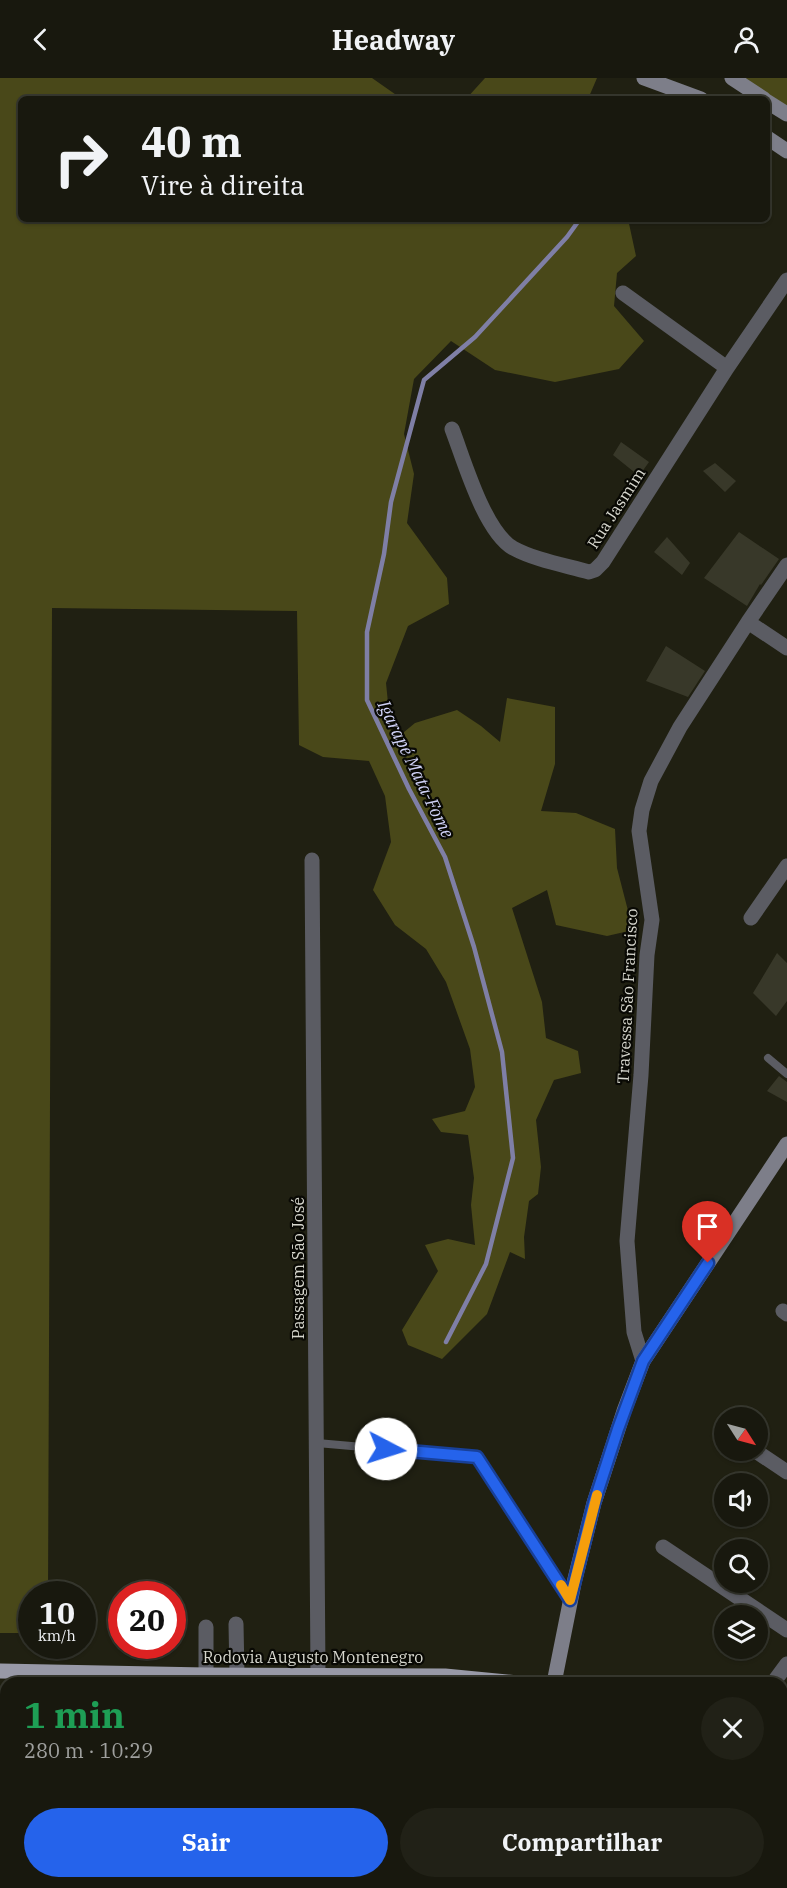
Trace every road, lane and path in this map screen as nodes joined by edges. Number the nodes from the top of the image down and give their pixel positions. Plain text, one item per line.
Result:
1 (644, 78) edge
2 (732, 78) edge
3 (693, 96) edge
4 (759, 96) edge
5 (770, 103) edge
6 (787, 114) edge
7 (770, 140) edge
8 (787, 151) edge
9 (787, 280) edge
10 (623, 293) dead end
11 (727, 368) junction
12 (452, 429) dead end
13 (787, 566) edge
14 (748, 622) junction
15 (787, 648) edge
16 (312, 860) dead end
17 (787, 866) edge
18 (751, 918) dead end
19 (768, 1058) dead end
20 (787, 1074) edge
21 (787, 1144) edge
22 (643, 1361) junction
23 (317, 1443) junction
24 (768, 1459) edge
25 (787, 1472) edge
26 (663, 1547) dead end
27 (570, 1600) junction
28 (236, 1624) dead end
29 (206, 1627) dead end
30 (787, 1630) edge
31 (787, 1664) edge
32 (0, 1671) edge
33 (206, 1675) junction
34 (237, 1675) junction
35 (318, 1675) junction
36 (455, 1677) edge
37 (555, 1677) edge
38 (777, 1677) edge

1 - 3 street
2 - 4 street
5 - 6 street
7 - 8 street
9 - 11 street, Rua Jasmim
10 - 11 street
11 - 12 street, Rua Jasmim
13 - 14 street, Travessa São Francisco
14 - 15 street
14 - 22 street, Travessa São Francisco
16 - 23 street, Passagem São José
17 - 18 street
19 - 20 lane
21 - 22 street
22 - 27 street
23 - 27 lane
23 - 35 street, Passagem São José
24 - 25 street
26 - 30 street
27 - 37 street
28 - 34 street
29 - 33 street
31 - 38 street
32 - 33 main road, Rodovia Augusto Montenegro
33 - 34 main road, Rodovia Augusto Montenegro
34 - 35 main road, Rodovia Augusto Montenegro
35 - 36 main road, Rodovia Augusto Montenegro

